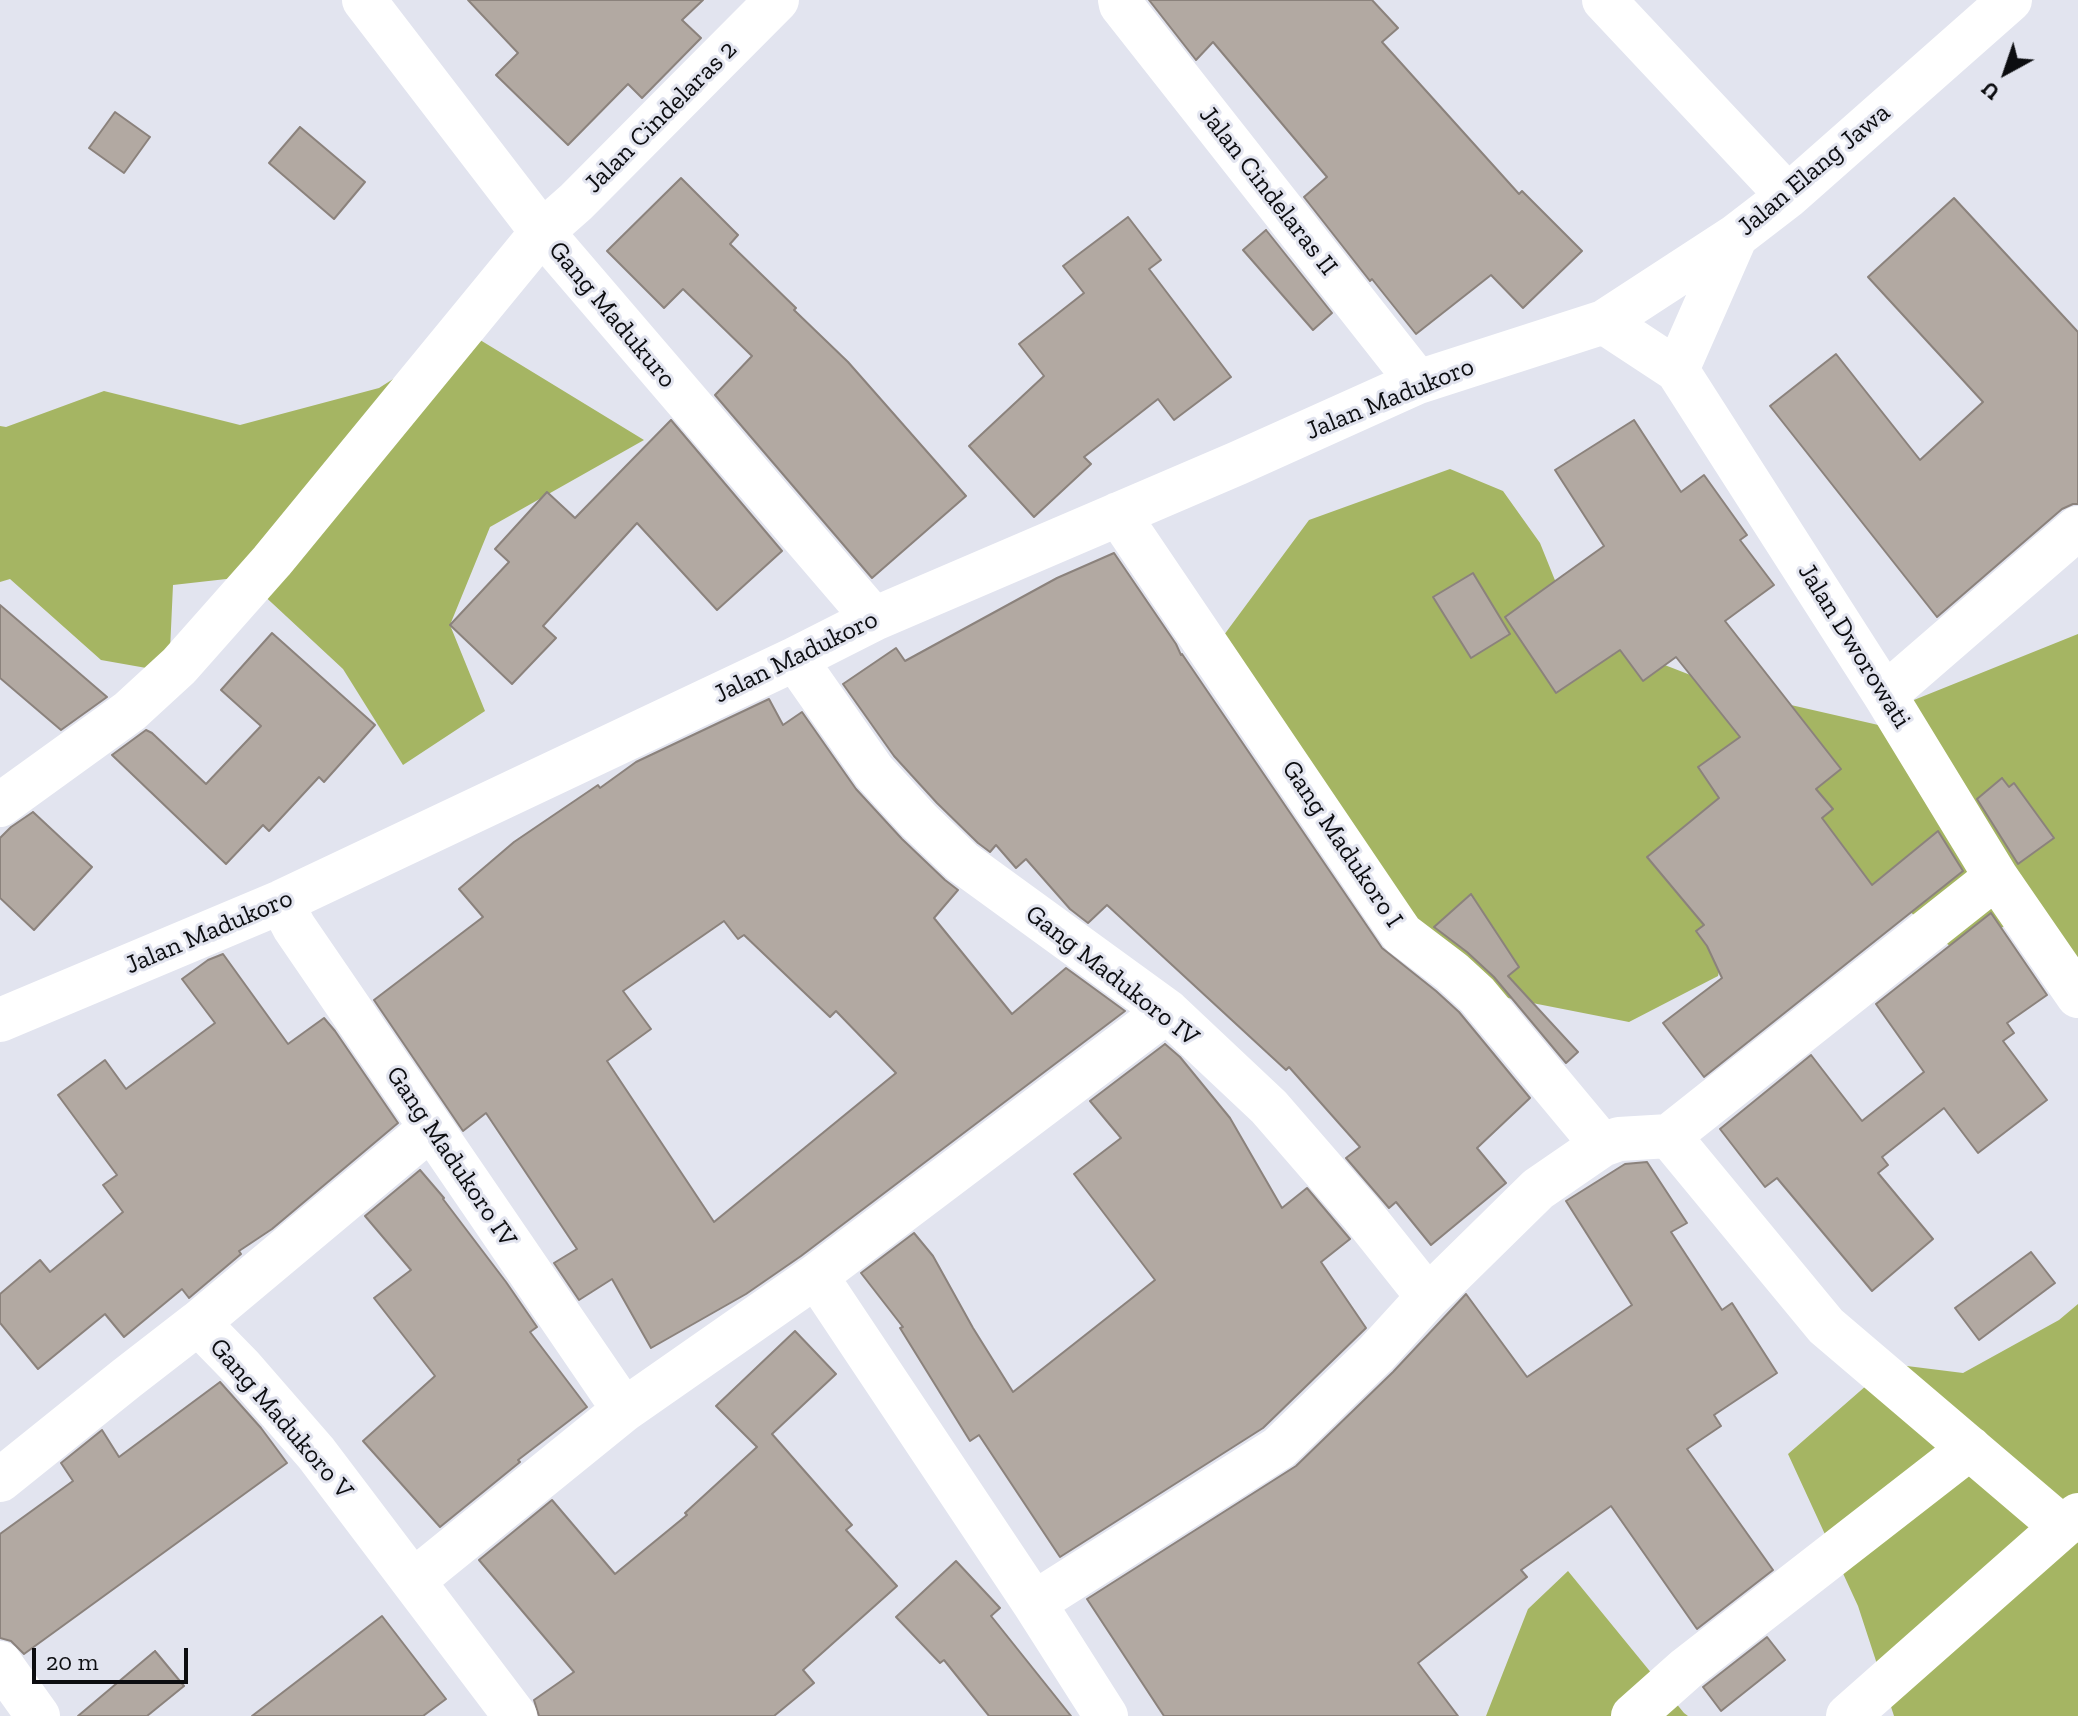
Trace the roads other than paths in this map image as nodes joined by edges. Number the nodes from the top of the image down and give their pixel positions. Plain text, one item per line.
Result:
1 (364, 0) edge
2 (777, 0) edge
3 (1120, 0) edge
4 (1604, 0) edge
5 (2010, 0) edge
6 (1788, 196) junction
7 (542, 232) junction
8 (1736, 236) junction
9 (1604, 322) junction
10 (1677, 370) junction
11 (1418, 382) junction
12 (1118, 514) junction
13 (2078, 528) edge
14 (874, 619) junction
15 (795, 659) junction
16 (1885, 695) junction
17 (0, 805) edge
18 (1996, 877) junction
19 (281, 902) junction
20 (2078, 996) edge
21 (1167, 1011) junction
22 (0, 1020) edge
23 (431, 1128) junction
24 (1669, 1136) junction
25 (1602, 1145) junction
26 (816, 1276) junction
27 (1428, 1297) junction
28 (198, 1323) junction
29 (624, 1410) junction
30 (1970, 1448) junction
31 (0, 1480) edge
32 (2070, 1521) edge
33 (413, 1581) junction
34 (1034, 1603) junction
35 (0, 1663) edge
36 (38, 1716) edge
37 (515, 1716) edge
38 (1106, 1716) edge
39 (1633, 1716) edge
40 (1848, 1716) edge

1 - 7 street, Gang Madukuro
2 - 7 street, Jalan Cindelaras 2
3 - 11 street, Jalan Cindelaras II
4 - 6 street
5 - 6 street, Jalan Elang Jawa
6 - 8 street, Jalan Elang Jawa
7 - 14 street, Gang Madukuro
7 - 17 street, Jalan Cindelaras 2
8 - 9 street, Jalan Elang Jawa
8 - 10 street
9 - 10 street, Jalan Dworowati
9 - 11 street, Jalan Madukoro
10 - 16 street, Jalan Dworowati
11 - 12 street, Jalan Madukoro
12 - 14 street, Jalan Madukoro
12 - 25 street, Gang Madukoro I
13 - 16 street
14 - 15 street, Jalan Madukoro
15 - 19 street, Jalan Madukoro
15 - 21 street, Gang Madukoro IV
16 - 18 street, Jalan Dworowati
18 - 20 street, Jalan Dworowati
18 - 24 street
19 - 22 street, Jalan Madukoro
19 - 23 street, Gang Madukoro IV
21 - 26 street
21 - 27 street, Gang Madukoro IV
23 - 28 street
23 - 29 street, Gang Madukoro IV
24 - 25 street
24 - 30 street
25 - 27 street
26 - 29 street
26 - 34 street
27 - 34 street
28 - 31 street, Gang Madukoro V
28 - 33 street, Gang Madukoro V
29 - 33 street
30 - 32 street
30 - 39 street
32 - 40 street
33 - 37 street, Gang Madukoro V
34 - 38 street
35 - 36 street

